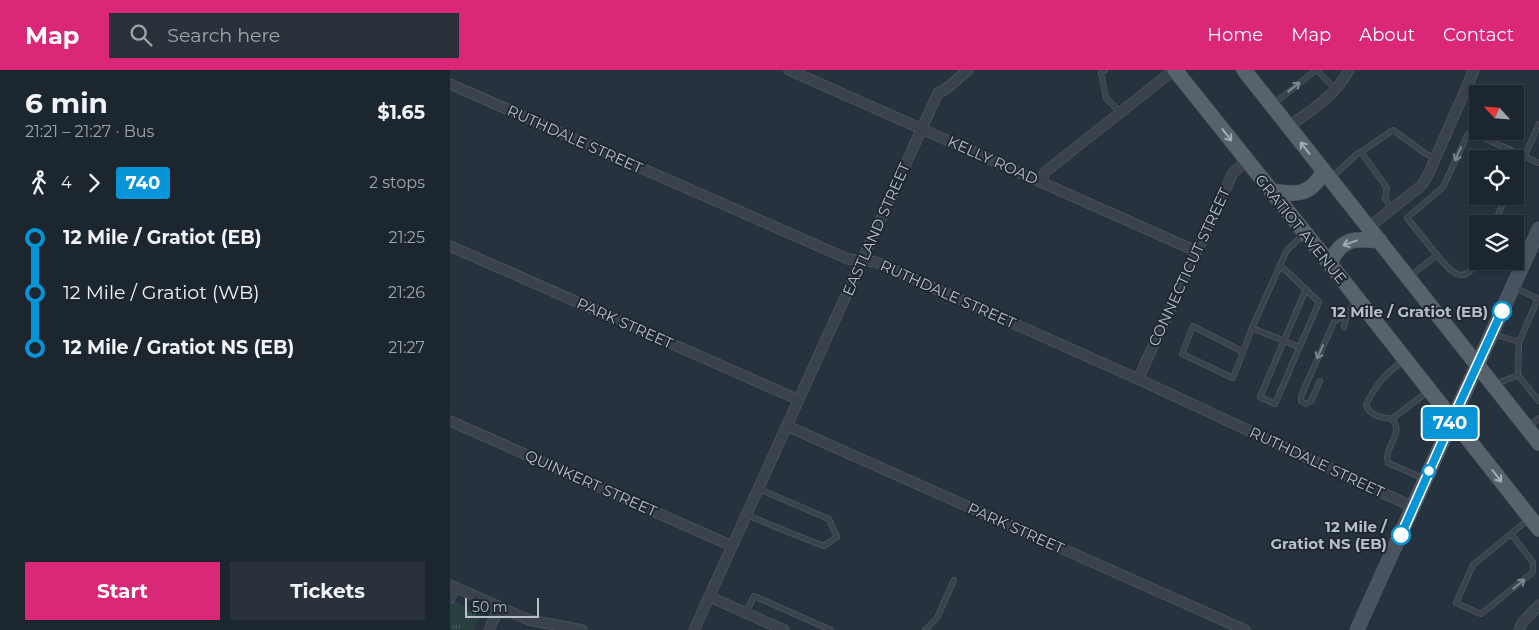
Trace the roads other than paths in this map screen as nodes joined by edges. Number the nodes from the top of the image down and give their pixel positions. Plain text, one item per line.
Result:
1 (789, 70) edge
2 (968, 70) edge
3 (1174, 70) edge
4 (1244, 70) edge
5 (1317, 70) edge
6 (1349, 70) edge
7 (1474, 70) edge
8 (1101, 71) edge
9 (450, 84) edge
10 (1335, 89) junction
11 (1272, 105) junction
12 (1120, 113) junction
13 (1539, 124) edge
14 (1289, 126) junction
15 (922, 128) junction
16 (1511, 150) edge
17 (1361, 152) junction
18 (1524, 156) joint
19 (1435, 158) junction
20 (1247, 160) junction
21 (1539, 163) edge
22 (1327, 175) junction
23 (1041, 182) junction
24 (1271, 191) junction
25 (1392, 208) junction
26 (1369, 227) junction
27 (1305, 233) junction
28 (1537, 238) edge
29 (1380, 242) junction
30 (450, 246) edge
31 (1196, 252) junction
32 (1437, 255) junction
33 (862, 260) junction
34 (1330, 264) junction
35 (1280, 265) junction
36 (1471, 270) edge
37 (1409, 278) junction
38 (1514, 287) junction
39 (1306, 289) junction
40 (1538, 298) edge
41 (1358, 300) junction
42 (1347, 313) junction
43 (1344, 327) dead end
44 (1252, 328) junction
45 (1492, 334) junction
46 (1284, 341) junction
47 (1519, 342) junction
48 (1299, 347) junction
49 (1243, 352) junction
50 (1404, 360) junction
51 (1478, 365) junction
52 (1518, 375) junction
53 (1138, 379) junction
54 (1320, 381) dead end
55 (1493, 385) junction
56 (1429, 391) junction
57 (799, 400) junction
58 (1539, 401) edge
59 (1539, 418) edge
60 (1392, 419) junction
61 (1452, 420) junction
62 (450, 421) edge
63 (788, 426) junction
64 (1527, 428) junction
65 (1539, 443) edge
66 (1425, 480) junction
67 (759, 488) junction
68 (1413, 507) junction
69 (747, 515) junction
70 (1535, 523) edge
71 (1511, 534) junction
72 (732, 546) junction
73 (954, 580) dead end
74 (453, 586) edge
75 (710, 597) junction
76 (450, 598) edge
77 (1539, 605) edge
78 (499, 606) junction
79 (746, 613) junction
80 (489, 630) edge
81 (582, 630) edge
82 (694, 630) edge
83 (784, 630) edge
84 (831, 630) edge
85 (925, 630) edge
86 (1245, 630) edge
87 (1357, 630) edge
88 (1519, 630) edge

1 - 15 street, KELLY ROAD
2 - 15 street, EASTLAND STREET
3 - 12 street
3 -> 20 main road, GRATIOT AVENUE
4 - 11 main road
5 - 10 lane
11 -> 5 lane
6 - 10 street
7 - 19 street
8 - 12 lane
9 - 33 street, RUTHDALE STREET
10 - 14 street
11 - 14 main road
12 - 23 street
13 - 18 lane
22 -> 14 main road
15 - 23 street, KELLY ROAD
15 - 33 street, EASTLAND STREET
16 -> 32 lane
17 - 19 lane
17 - 22 lane
17 - 25 lane
18 - 21 lane
19 - 25 street
20 - 24 main road, GRATIOT AVENUE
20 - 31 street, CONNECTICUT STREET
22 - 24 main road
22 - 26 main road
23 - 31 street, KELLY ROAD
24 - 27 main road, GRATIOT AVENUE
25 - 26 street
26 - 29 main road
27 - 34 main road, GRATIOT AVENUE
27 - 35 lane
28 - 38 main road
29 -> 34 main road
29 - 37 main road
30 - 57 street, PARK STREET
31 - 53 street, CONNECTICUT STREET
32 - 36 lane
32 - 37 lane
33 - 53 street, RUTHDALE STREET
33 - 57 street, EASTLAND STREET
34 - 41 main road, GRATIOT AVENUE
35 - 39 lane
35 - 44 lane
37 - 51 main road
38 - 40 lane
38 - 45 main road
39 - 46 lane
39 - 48 lane
40 - 47 lane
41 - 42 lane
41 - 50 main road, GRATIOT AVENUE
42 - 43 lane
42 -> 54 lane
44 - 46 lane
44 - 49 lane
45 - 47 lane
45 - 51 main road
46 - 48 lane
46 - 48 lane
47 - 52 lane
49 - 49 lane
50 - 56 main road, GRATIOT AVENUE
50 - 60 lane
51 - 55 main road
51 - 61 main road
52 - 55 lane
52 - 58 lane
53 - 68 street, RUTHDALE STREET
55 - 64 main road
56 - 60 lane
56 - 61 main road, GRATIOT AVENUE
57 - 63 street, EASTLAND STREET
59 - 64 lane
60 - 66 lane
61 - 66 main road
61 -> 70 main road, GRATIOT AVENUE
62 - 72 street, QUINKERT STREET
63 - 67 street
63 - 86 street, PARK STREET
64 - 65 main road
66 - 68 main road
67 - 69 street
67 - 69 lane
68 - 87 main road
69 - 72 street
70 - 71 lane
71 -> 71 lane
72 - 75 street
73 - 85 lane
74 - 76 street
74 - 78 street
75 - 79 street
75 - 82 street
77 - 88 street
78 - 80 street
78 - 81 street
79 - 83 street
79 - 84 lane

